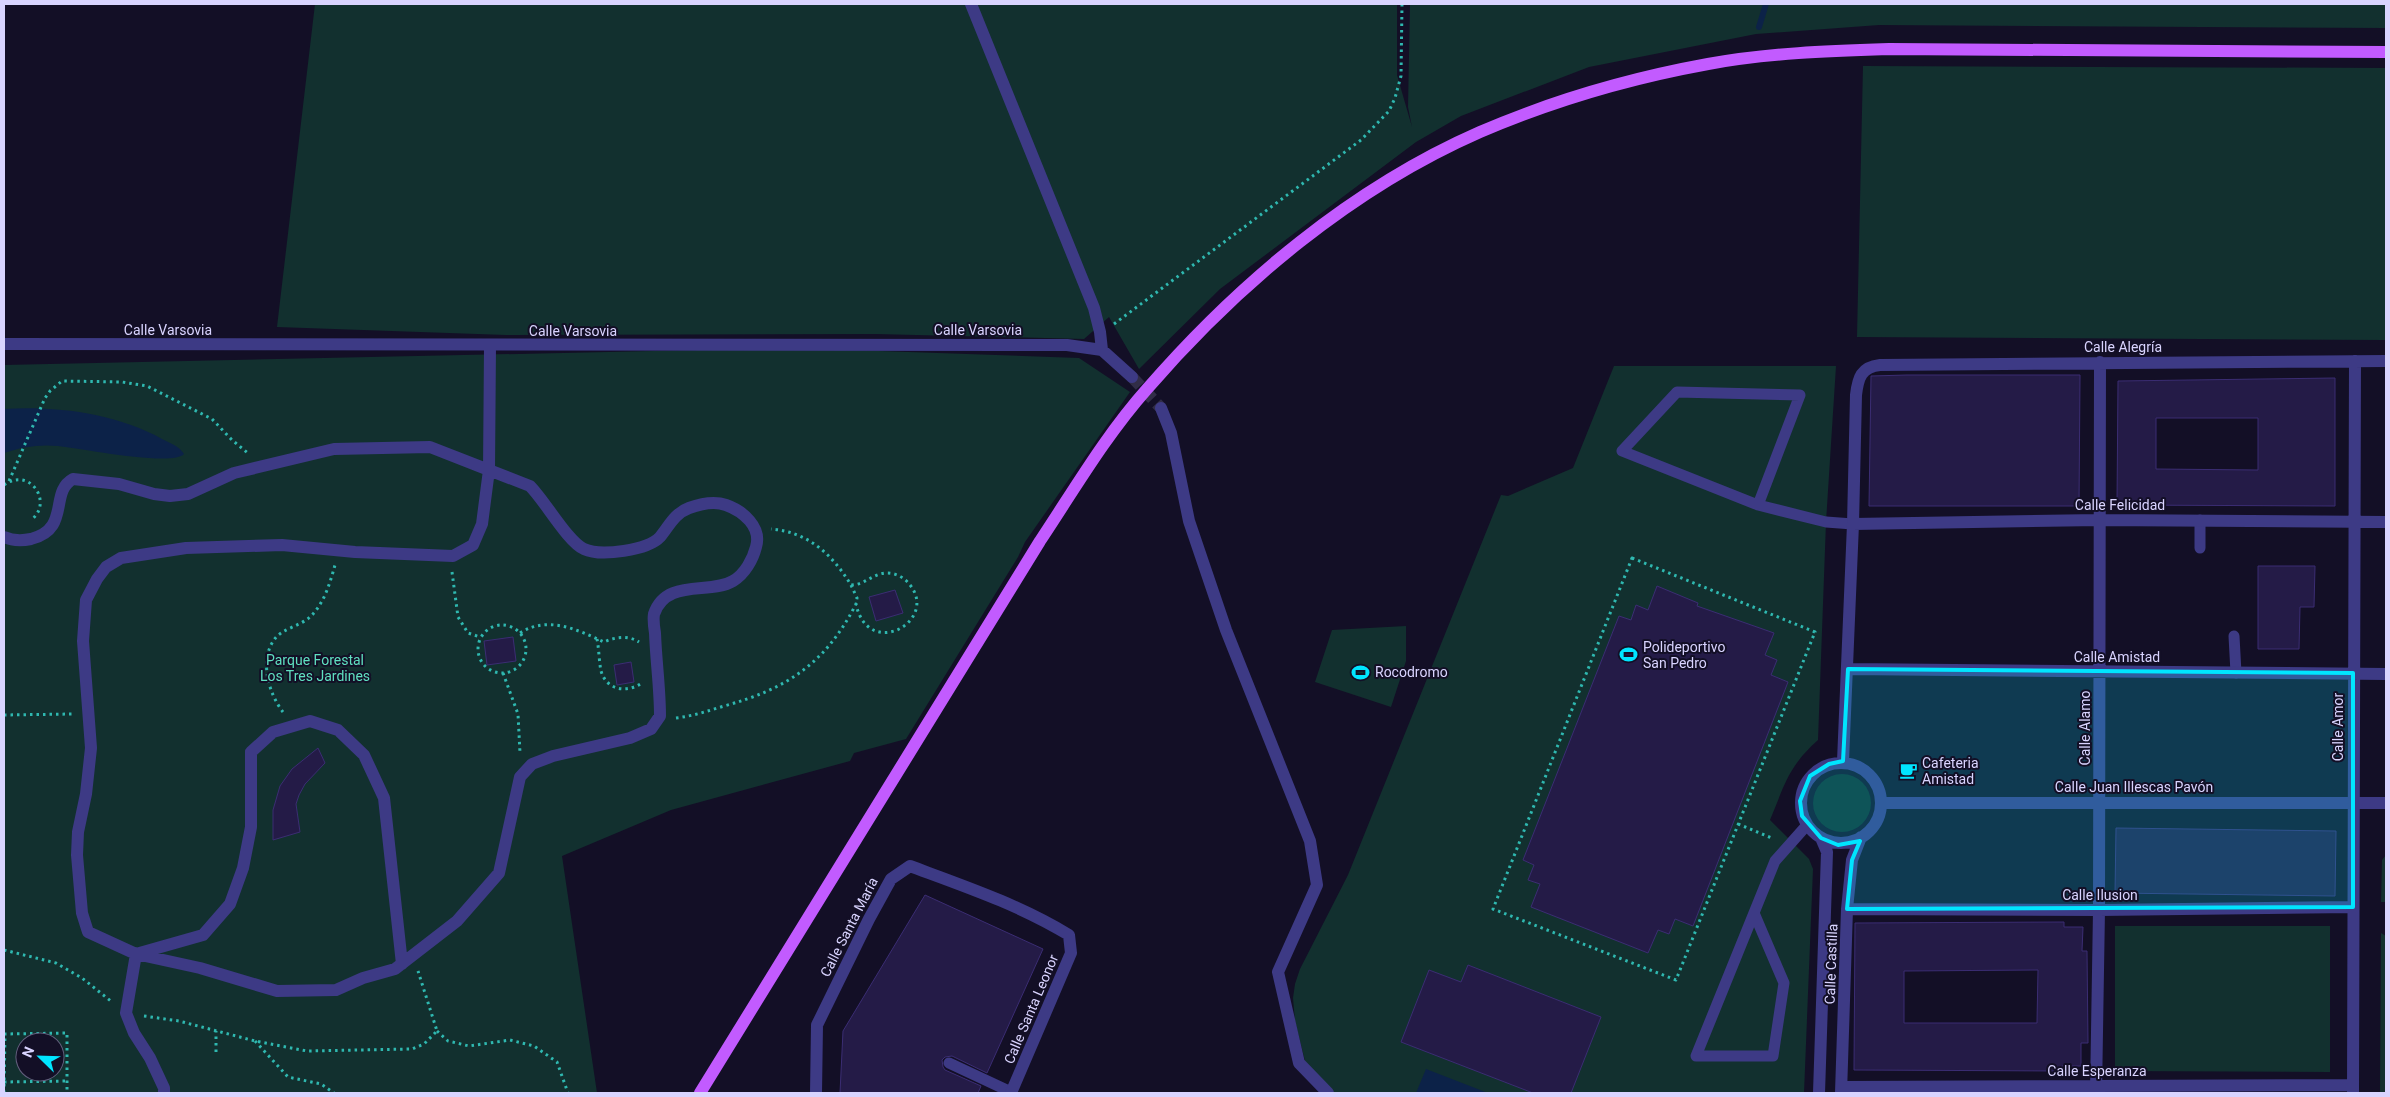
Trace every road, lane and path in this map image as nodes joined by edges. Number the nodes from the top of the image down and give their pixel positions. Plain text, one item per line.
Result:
1 (971, 4) edge
2 (1402, 4) edge
3 (2386, 52) edge
4 (1100, 332) junction
5 (4, 344) edge
6 (490, 346) junction
7 (1102, 350) junction
8 (2355, 361) junction
9 (2386, 361) edge
10 (2100, 362) junction
11 (1132, 377) tunnel mouth
12 (1160, 408) tunnel mouth
13 (256, 467) junction
14 (489, 470) junction
15 (9, 481) junction
16 (4, 485) edge
17 (1758, 505) junction
18 (2099, 520) junction
19 (2200, 520) junction
20 (2354, 521) junction
21 (27, 522) dead end
22 (2386, 522) edge
23 (1853, 524) junction
24 (756, 530) junction
25 (4, 537) edge
26 (2200, 548) dead end
27 (340, 551) junction
28 (448, 556) junction
29 (851, 585) junction
30 (856, 604) junction
31 (520, 633) junction
32 (2234, 636) dead end
33 (480, 637) junction
34 (597, 639) junction
35 (656, 652) junction
36 (1848, 669) junction
37 (2100, 672) junction
38 (503, 673) junction
39 (2236, 673) junction
40 (2353, 674) junction
41 (2386, 674) edge
42 (645, 680) dead end
43 (4, 715) edge
44 (89, 715) junction
45 (658, 720) junction
46 (295, 725) junction
47 (1843, 761) junction
48 (528, 769) junction
49 (2099, 802) junction
50 (1883, 803) junction
51 (2354, 803) junction
52 (2386, 803) edge
53 (1738, 824) junction
54 (1807, 825) junction
55 (1861, 837) junction
56 (1821, 838) junction
57 (1777, 840) dead end
58 (2353, 907) junction
59 (1847, 910) junction
60 (2099, 910) junction
61 (1754, 913) junction
62 (1069, 935) joint
63 (4, 950) edge
64 (136, 954) junction
65 (413, 954) junction
66 (402, 964) junction
67 (126, 1014) junction
68 (216, 1031) junction
69 (437, 1031) junction
70 (4, 1034) edge
71 (255, 1041) junction
72 (216, 1052) dead end
73 (949, 1063) dead end
74 (67, 1081) junction
75 (4, 1082) edge
76 (2096, 1089) edge
77 (2353, 1089) edge
78 (1842, 1090) edge
79 (4, 1093) edge
80 (67, 1093) edge
81 (164, 1093) edge
82 (334, 1093) edge
83 (568, 1093) edge
84 (700, 1093) edge
85 (816, 1093) edge
86 (1011, 1093) edge
87 (1328, 1093) edge
88 (1819, 1093) edge

1 - 4 street
2 - 4 path
3 - 84 main road
4 - 7 street
5 - 6 street, Calle Varsovia
6 - 7 street, Calle Varsovia
6 - 14 street
7 - 11 street
8 - 9 street, Calle Alegría
8 - 10 street, Calle Alegría
8 - 20 street, Calle Amor
10 - 18 street, Calle Alamo
10 - 23 street, Calle Alegría
12 - 87 street
13 - 14 street
13 - 15 path
13 - 25 street
14 - 24 street
14 - 28 street
15 - 16 path
15 - 21 path
17 - 17 lane
17 - 23 lane
18 - 19 street, Calle Felicidad
18 - 23 street, Calle Felicidad
18 - 37 street, Calle Alamo
19 - 20 street, Calle Felicidad
19 - 26 lane
20 - 22 street, Calle Felicidad
20 - 40 street, Calle Amor
23 - 36 street
24 - 29 path
24 - 35 street
27 - 28 street
27 - 44 street
27 - 46 path
28 - 33 path
29 - 30 path
29 - 30 path
30 - 45 path
31 - 33 path
31 - 34 path
31 - 38 path
32 - 39 lane
33 - 38 path
34 - 35 path
34 - 42 path
35 - 45 street
36 - 37 street, Calle Amistad
36 - 47 street
37 - 39 street, Calle Amistad
37 - 49 street, Calle Alamo
38 - 48 path
39 - 40 street, Calle Amistad
40 - 41 street, Calle Amistad
40 - 51 street, Calle Amor
43 - 44 path
44 - 64 street
45 - 48 street
46 - 64 street
46 - 66 street
47 - 50 street
47 - 54 street
48 - 65 street
49 - 50 street, Calle Juan Illescas Pavón
49 - 51 street, Calle Juan Illescas Pavón
49 - 60 street, Calle Alamo
50 - 55 street
51 - 52 street, Calle Juan Illescas Pavón
51 - 58 street, Calle Amor
53 - 53 path
53 - 57 path
54 - 56 street
54 - 61 lane
55 - 56 street
55 - 59 street, Calle Castilla
56 - 88 street
58 - 60 street, Calle Ilusion
58 - 77 street, Calle Amor
59 - 60 street, Calle Ilusion
59 - 78 street, Calle Castilla
60 - 76 street, Calle Alamo
61 - 61 lane
62 - 85 street, Calle Santa María
62 - 86 street, Calle Santa Leonor
63 - 67 path
64 - 66 street
64 - 67 street
65 - 66 street
65 - 69 path
67 - 68 path
67 - 81 street
68 - 71 path
68 - 72 path
69 - 71 path
69 - 83 path
70 - 74 path
70 - 75 path
71 - 82 path
73 - 86 lane
74 - 75 path
74 - 80 path
75 - 79 path
76 - 77 street, Calle Esperanza
76 - 78 street, Calle Esperanza

